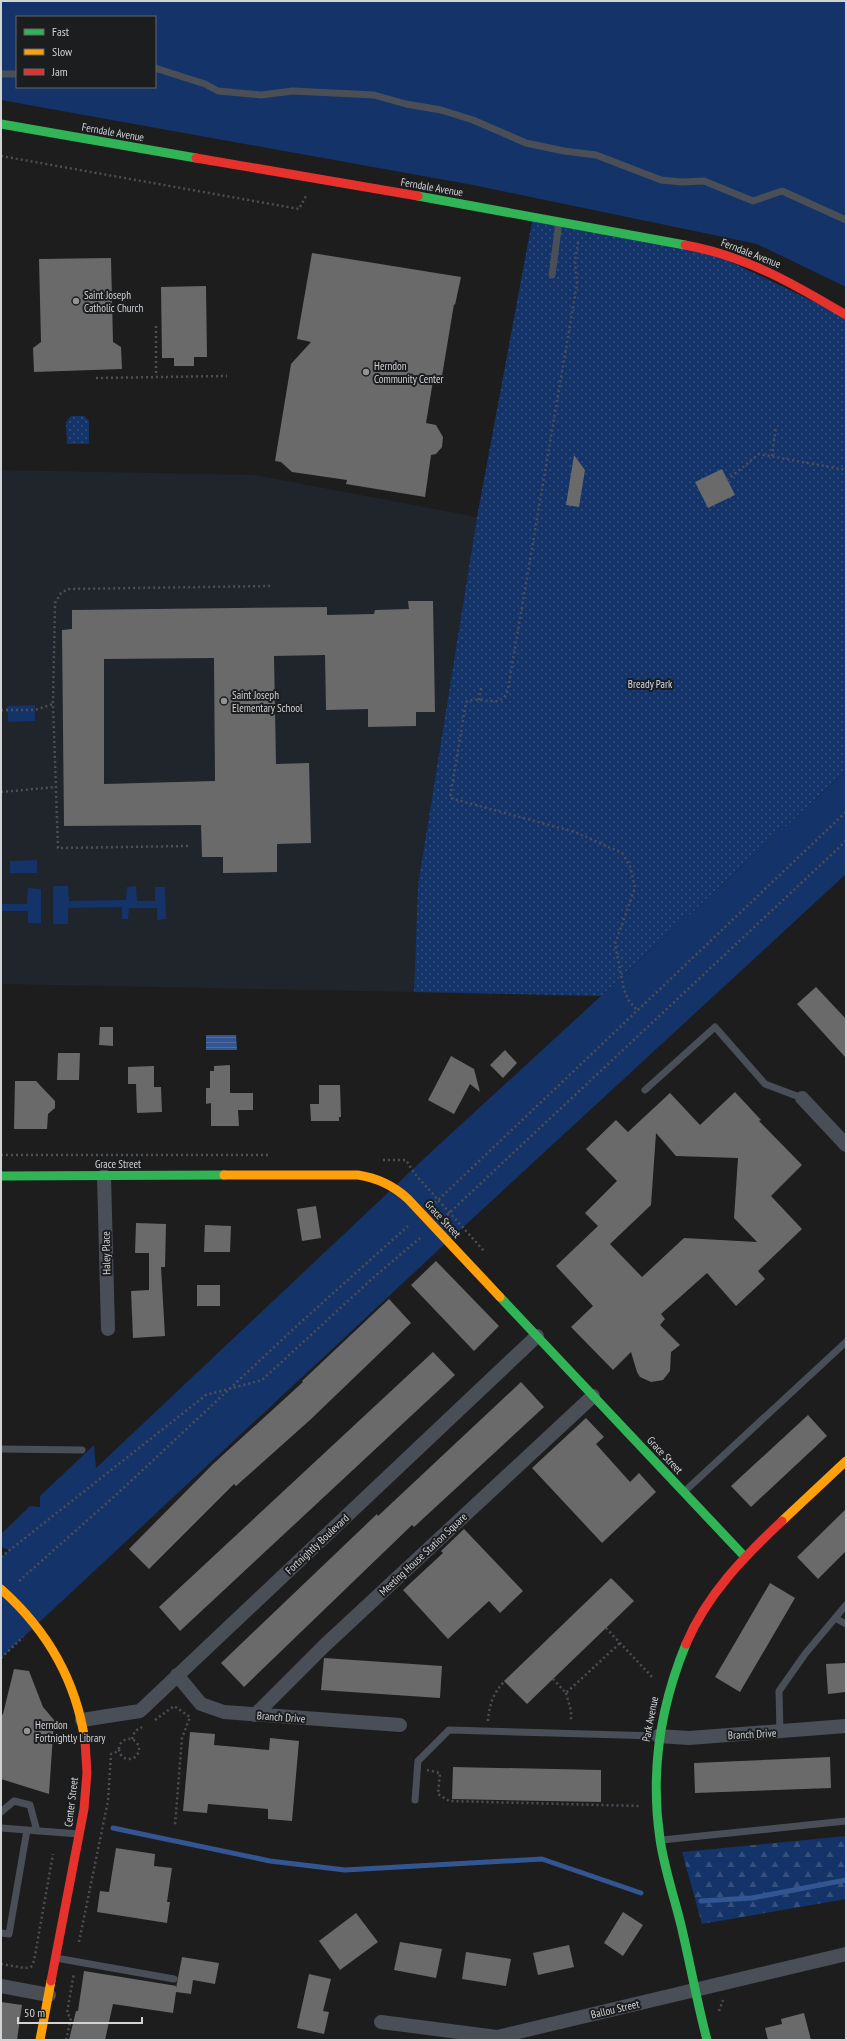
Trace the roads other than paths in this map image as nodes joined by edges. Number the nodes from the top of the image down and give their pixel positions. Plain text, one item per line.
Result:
1 (156, 68) edge
2 (1, 74) edge
3 (16, 74) edge
4 (1, 124) edge
5 (846, 220) edge
6 (560, 221) junction
7 (552, 275) dead end
8 (846, 315) edge
9 (645, 1090) dead end
10 (802, 1098) joint
11 (846, 1145) edge
12 (1, 1176) edge
13 (104, 1176) junction
14 (108, 1329) dead end
15 (537, 1336) junction
16 (846, 1342) edge
17 (593, 1396) junction
18 (1, 1449) edge
19 (82, 1450) dead end
20 (846, 1461) edge
21 (684, 1493) junction
22 (744, 1557) junction
23 (1, 1589) edge
24 (846, 1605) edge
25 (835, 1618) junction
26 (846, 1624) edge
27 (177, 1675) junction
28 (255, 1715) junction
29 (82, 1720) junction
30 (400, 1725) dead end
31 (846, 1726) edge
32 (780, 1732) junction
33 (658, 1736) junction
34 (415, 1800) dead end
35 (1, 1812) edge
36 (846, 1821) edge
37 (1, 1828) edge
38 (27, 1830) junction
39 (37, 1831) junction
40 (79, 1834) junction
41 (660, 1840) junction
42 (1, 1933) edge
43 (846, 1954) edge
44 (56, 1958) junction
45 (174, 1978) dead end
46 (1, 1986) edge
47 (696, 1989) junction
48 (49, 1995) junction
49 (381, 2022) dead end
50 (40, 2040) edge
51 (707, 2040) edge

1 - 5 lane
2 - 3 lane
4 - 6 street, Ferndale Avenue
6 - 7 lane
6 - 8 street, Ferndale Avenue
9 - 10 lane
10 - 11 street
12 - 13 street, Grace Street
13 - 14 street, Haley Place
13 - 15 street, Grace Street
15 - 17 street, Grace Street
15 - 27 street, Fortnightly Boulevard
16 - 21 lane
17 - 21 street, Grace Street
17 - 28 street, Meeting House Station Square
18 - 19 lane
20 - 22 street, Park Avenue
21 - 22 street, Grace Street
22 - 33 street, Park Avenue
23 - 29 street, Center Street
24 - 25 lane
25 - 26 lane
25 - 32 lane
27 - 28 street, Branch Drive
27 - 29 street, Fortnightly Boulevard
28 - 30 street, Branch Drive
29 - 40 street, Center Street
31 - 32 street, Branch Drive
32 - 33 street, Branch Drive
33 - 34 lane
33 - 41 street, Park Avenue
35 - 39 lane
36 - 41 lane
37 - 38 lane
38 - 39 lane
38 - 42 lane
39 - 40 lane
40 - 44 street, Center Street
41 - 47 street, Park Avenue
43 - 47 street, Ballou Street
44 - 45 lane
44 - 48 street, Center Street
46 - 48 street
47 - 49 street, Ballou Street
47 - 51 street, Park Avenue
48 - 50 street, Center Street

